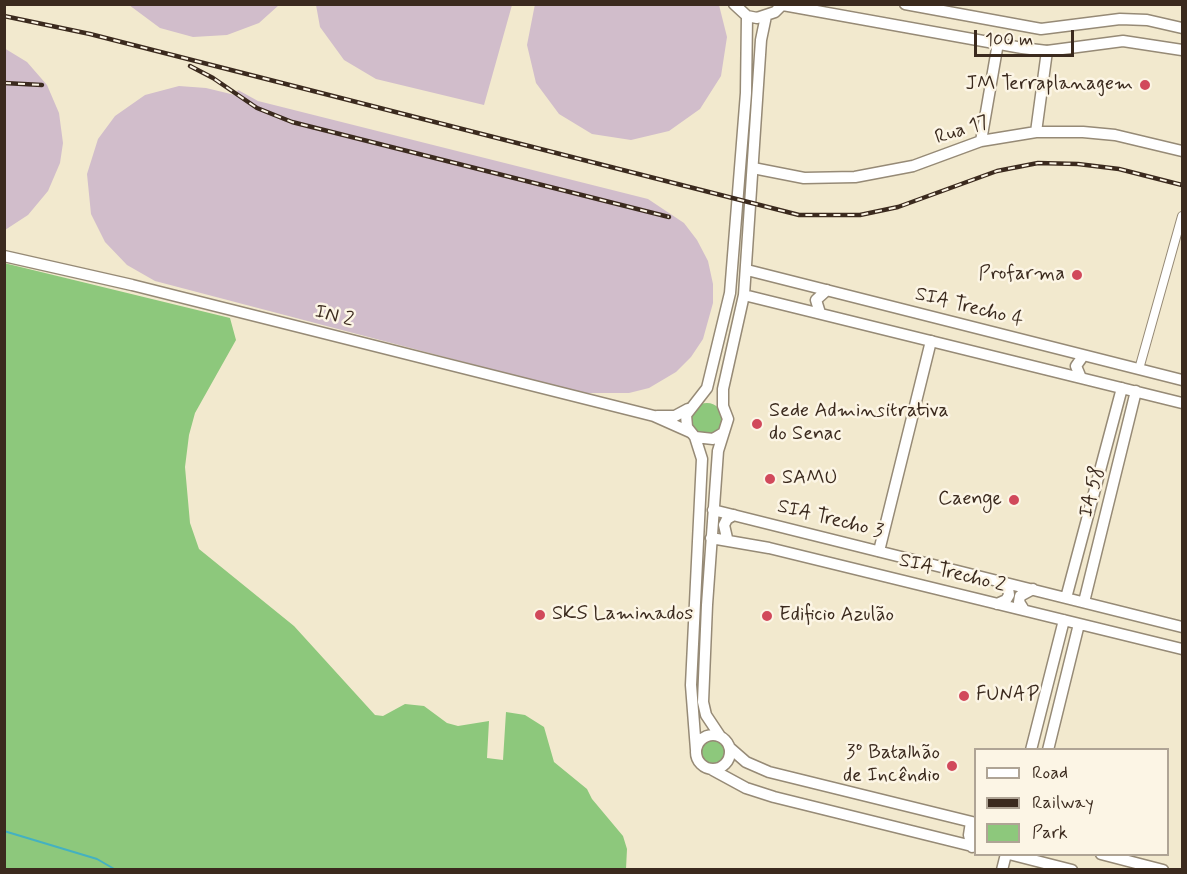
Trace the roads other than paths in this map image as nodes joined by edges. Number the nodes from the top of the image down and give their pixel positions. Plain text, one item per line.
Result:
1 (734, 4) edge
2 (905, 4) edge
3 (783, 5) edge
4 (747, 16) junction
5 (766, 16) junction
6 (1182, 28) edge
7 (998, 43) junction
8 (1182, 50) edge
9 (1047, 51) junction
10 (1036, 132) junction
11 (981, 141) junction
12 (1182, 151) edge
13 (753, 168) junction
14 (1182, 216) edge
15 (4, 256) edge
16 (747, 270) junction
17 (827, 290) junction
18 (744, 295) junction
19 (820, 313) junction
20 (931, 341) junction
21 (1065, 351) junction
22 (1083, 356) junction
23 (1139, 369) junction
24 (1052, 370) junction
25 (1080, 378) junction
26 (1182, 380) edge
27 (1122, 388) junction
28 (1136, 391) junction
29 (700, 399) junction
30 (1182, 403) edge
31 (723, 406) junction
32 (688, 409) junction
33 (654, 416) junction
34 (723, 433) junction
35 (692, 434) junction
36 (1097, 487) junction
37 (1112, 490) junction
38 (713, 510) junction
39 (734, 515) junction
40 (711, 538) junction
41 (727, 538) junction
42 (879, 551) junction
43 (1002, 581) junction
44 (1071, 584) junction
45 (1087, 587) junction
46 (1034, 590) junction
47 (1066, 598) junction
48 (1084, 602) junction
49 (997, 603) junction
50 (1024, 610) junction
51 (1064, 620) junction
52 (1079, 624) junction
53 (1182, 627) edge
54 (1182, 649) edge
55 (720, 736) junction
56 (730, 748) junction
57 (1032, 748) edge
58 (1048, 748) edge
59 (696, 750) junction
60 (711, 769) junction
61 (973, 823) edge
62 (974, 847) edge
63 (1012, 856) edge
64 (1017, 856) edge
65 (1105, 856) edge
66 (1146, 867) edge
67 (1002, 870) edge
68 (1072, 870) edge
69 (1163, 870) edge

1 - 4 main road
2 - 6 main road
3 - 5 main road
3 - 7 main road
4 - 5 main road
4 - 29 main road
5 - 13 main road
7 - 9 main road
7 - 11 main road
8 - 9 main road
9 - 10 main road
10 - 11 main road, Rua 17
10 - 12 main road, Rua 17
11 - 13 main road, Rua 17
13 - 16 main road
14 - 23 street
15 - 33 main road, IN 2
16 - 17 main road, SIA Trecho 4
16 - 18 main road
17 - 19 main road
17 - 21 main road, SIA Trecho 4
18 - 19 main road
18 - 31 main road
19 - 20 main road
20 - 24 main road
20 - 42 main road
21 - 22 main road, SIA Trecho 4
21 - 24 main road
22 - 23 main road, SIA Trecho 4
22 - 25 main road
23 - 26 main road, SIA Trecho 4
24 - 25 main road
25 - 27 main road
27 - 28 main road
27 - 36 main road, IA 58
28 - 30 main road
28 - 37 main road, IA 58
29 - 31 main road
29 - 32 main road
31 - 34 main road
32 - 33 main road, IN 2
32 - 35 main road
33 - 35 main road, IN 2
34 - 35 main road
34 - 38 main road
35 - 59 main road
36 - 37 main road
36 - 44 main road, IA 58
37 - 45 main road, IA 58
38 - 39 main road, SIA Trecho 3
38 - 40 main road
39 - 41 main road
39 - 42 main road, SIA Trecho 3
40 - 41 main road, SIA Trecho 2
40 - 55 main road
41 - 49 main road, SIA Trecho 2
42 - 43 main road, SIA Trecho 3
43 - 46 main road, SIA Trecho 3
43 - 49 main road
44 - 45 main road
44 - 47 main road, IA 58
45 - 48 main road, IA 58
46 - 47 main road, SIA Trecho 3
46 - 50 main road
47 - 48 main road, SIA Trecho 3
48 - 53 main road, SIA Trecho 3
49 - 50 main road, SIA Trecho 2
50 - 51 main road, SIA Trecho 2
51 - 52 main road, SIA Trecho 2
51 - 57 main road
52 - 54 main road, SIA Trecho 2
52 - 58 main road
55 - 56 main road
55 - 59 main road
56 - 60 main road
56 - 61 main road
59 - 60 main road
60 - 62 main road
61 - 62 main road
63 - 67 main road
64 - 68 main road
65 - 66 main road
66 - 69 main road

